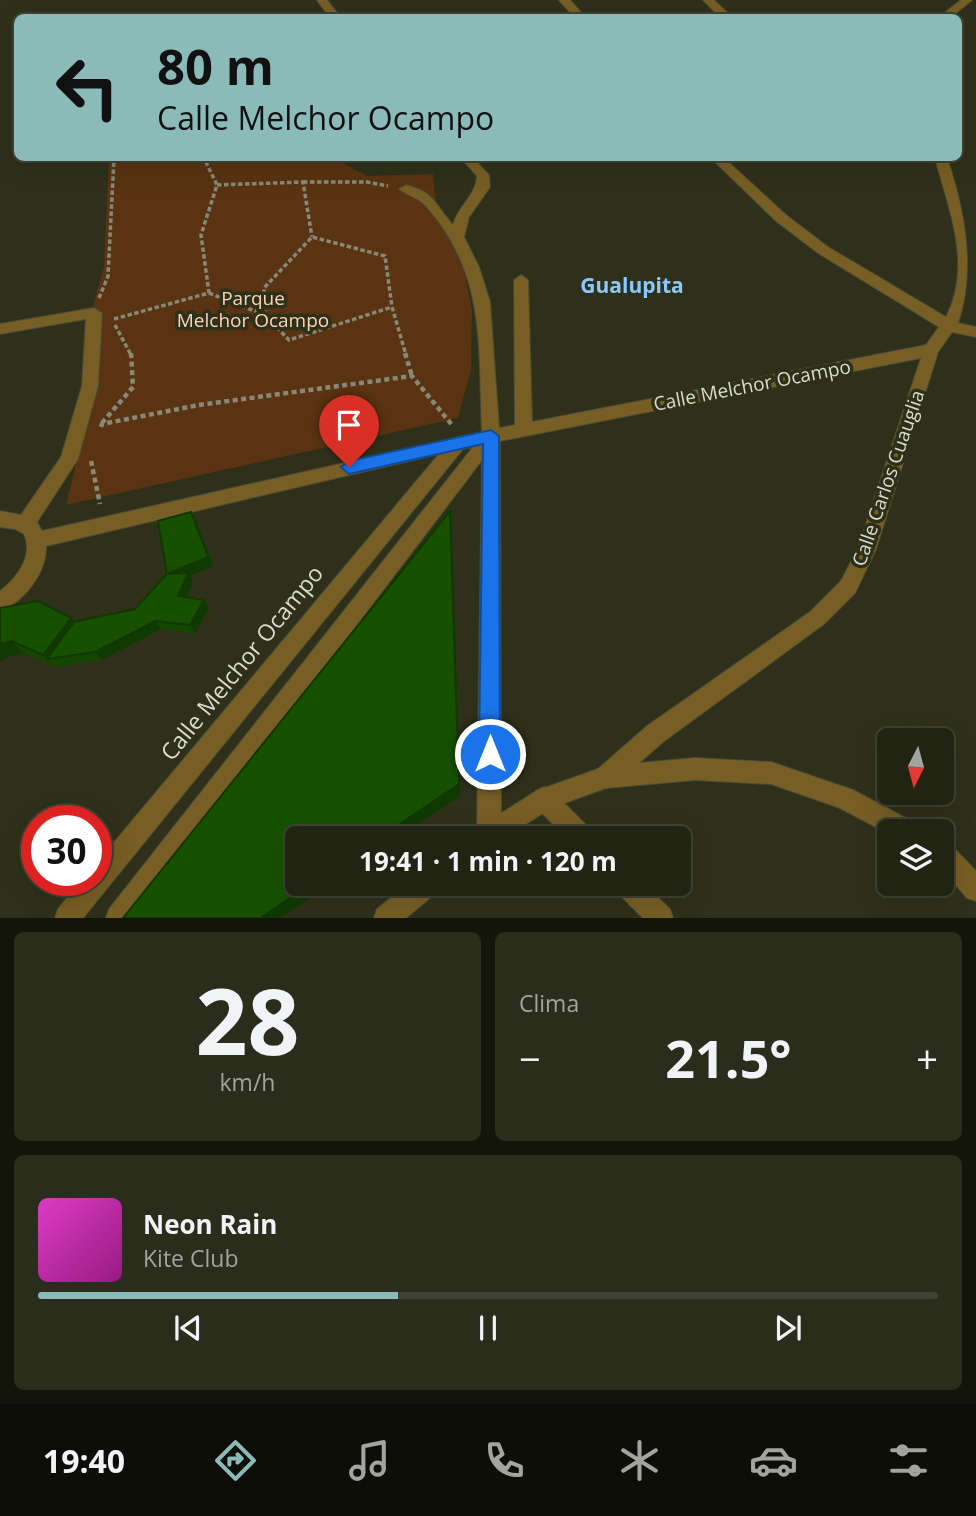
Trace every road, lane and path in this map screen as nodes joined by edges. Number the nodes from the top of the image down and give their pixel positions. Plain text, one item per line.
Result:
1 (322, 0) edge
2 (564, 0) edge
3 (708, 0) edge
4 (959, 1) edge
5 (333, 14) edge
6 (577, 14) edge
7 (724, 14) edge
8 (947, 14) edge
9 (114, 161) edge
10 (205, 161) edge
11 (470, 161) edge
12 (720, 161) edge
13 (942, 161) edge
14 (303, 182) junction
15 (217, 185) junction
16 (406, 189) joint
17 (312, 237) junction
18 (457, 237) junction
19 (522, 280) dead end
20 (209, 293) junction
21 (392, 307) junction
22 (94, 313) junction
23 (265, 315) junction
24 (949, 326) junction
25 (0, 329) edge
26 (976, 332) edge
27 (931, 350) junction
28 (412, 376) junction
29 (102, 424) junction
30 (524, 430) junction
31 (98, 435) dead end
32 (491, 436) junction
33 (462, 442) junction
34 (90, 456) dead end
35 (0, 519) edge
36 (104, 523) junction
37 (30, 533) junction
38 (0, 602) edge
39 (606, 777) junction
40 (544, 799) junction
41 (884, 819) edge
42 (486, 826) edge
43 (502, 826) edge
44 (571, 826) edge
45 (954, 865) edge
46 (976, 889) edge
47 (413, 896) edge
48 (639, 896) edge
49 (67, 918) edge
50 (118, 918) edge
51 (386, 918) edge
52 (661, 918) edge

1 - 5 street
2 - 6 street
3 - 7 street
4 - 8 street
9 - 22 path
10 - 15 path
11 - 18 street
12 - 24 street
13 - 24 street, Calle Carlos Cuauglia
14 - 15 path
14 - 16 path
14 - 17 path
15 - 20 path
16 - 18 street
17 - 21 path
17 - 23 path
18 - 32 street
19 - 30 street
20 - 23 path
20 - 29 path
21 - 23 path
21 - 28 path
22 - 25 street
22 - 37 street
24 - 26 street
24 - 27 street, Calle Carlos Cuauglia
27 - 30 street, Calle Melchor Ocampo
27 - 39 street, Calle Carlos Cuauglia
28 - 29 path
28 - 33 path
29 - 31 path
30 - 32 street, Calle Melchor Ocampo
32 - 33 street, Calle Melchor Ocampo
32 - 42 street
32 - 50 street
33 - 36 street, Calle Melchor Ocampo
33 - 49 street, Calle Melchor Ocampo
34 - 36 path
35 - 37 street
36 - 37 street, Calle Melchor Ocampo
37 - 38 street
39 - 40 street
39 - 41 street
40 - 43 street
40 - 44 street
45 - 46 street
47 - 51 street
48 - 52 street

